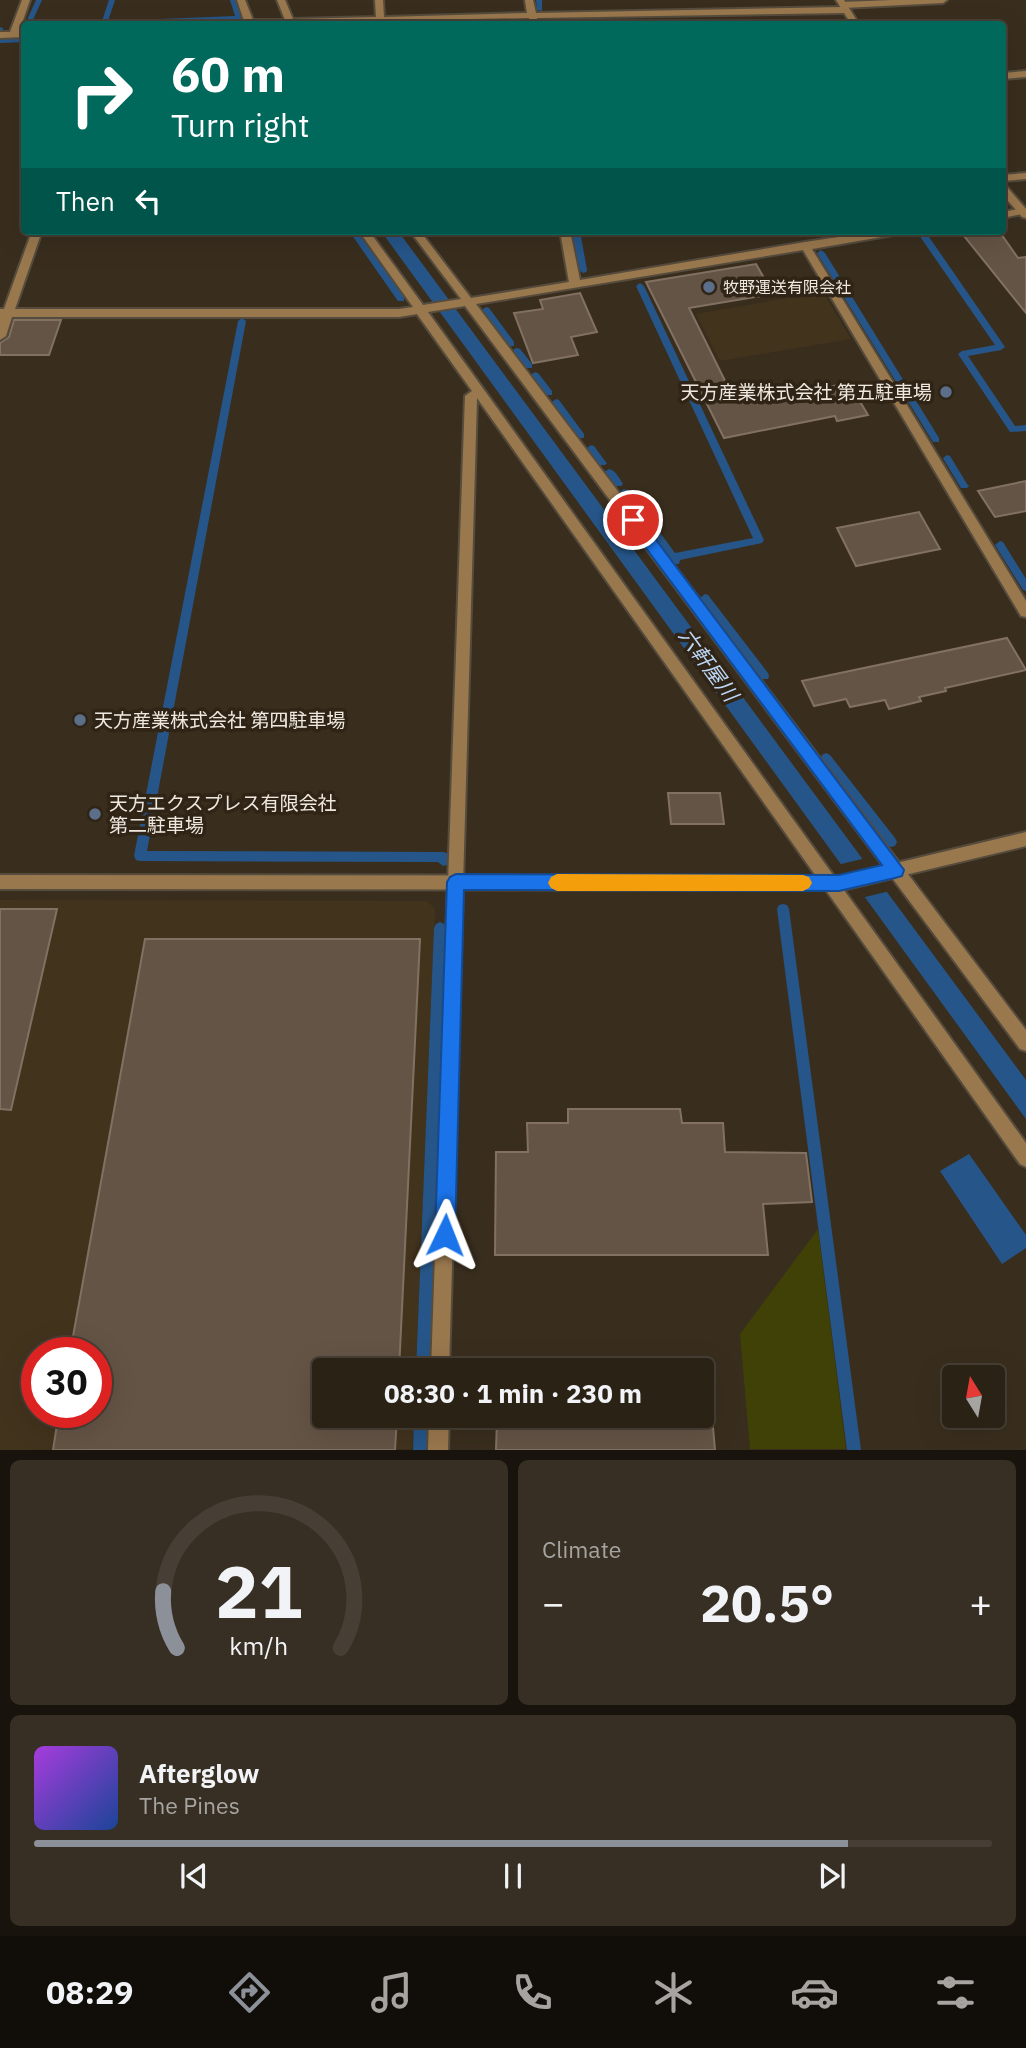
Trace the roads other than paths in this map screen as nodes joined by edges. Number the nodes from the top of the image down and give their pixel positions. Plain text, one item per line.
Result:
1 (26, 0) edge
2 (241, 0) edge
3 (281, 0) edge
4 (379, 0) edge
5 (529, 0) edge
6 (680, 0) edge
7 (943, 0) edge
8 (843, 5) edge
9 (684, 11) junction
10 (380, 20) junction
11 (533, 20) edge
12 (251, 21) edge
13 (287, 21) edge
14 (349, 21) edge
15 (853, 21) edge
16 (21, 34) edge
17 (0, 35) edge
18 (13, 35) junction
19 (1026, 74) edge
20 (1006, 76) edge
21 (1026, 176) edge
22 (1006, 178) edge
23 (1006, 192) edge
24 (1025, 213) edge
25 (1006, 215) edge
26 (35, 235) edge
27 (366, 235) edge
28 (418, 235) edge
29 (566, 235) edge
30 (872, 235) edge
31 (805, 245) junction
32 (575, 284) junction
33 (465, 302) junction
34 (423, 309) junction
35 (4, 313) edge
36 (0, 336) edge
37 (479, 393) junction
38 (1026, 612) edge
39 (1026, 839) edge
40 (892, 871) junction
41 (0, 882) edge
42 (456, 882) junction
43 (834, 883) junction
44 (1026, 1044) edge
45 (1026, 1158) edge
46 (440, 1358) edge
47 (439, 1428) edge
48 (438, 1450) edge

1 - 18 street
2 - 12 street
3 - 13 street
4 - 10 street
5 - 11 street
6 - 9 street
7 - 8 street
8 - 9 street
8 - 15 street
9 - 11 street
10 - 11 street
10 - 14 street
16 - 18 street
17 - 18 street
19 - 20 street
21 - 22 street
23 - 24 street
24 - 25 street
26 - 35 street
27 - 34 street
28 - 33 street
29 - 32 street
30 - 31 street
31 - 32 street
31 - 38 street
32 - 33 street
33 - 34 street
33 - 40 street
34 - 35 street
34 - 37 street
35 - 36 street
37 - 42 street
37 - 43 street
39 - 40 street
40 - 43 street
40 - 44 street
41 - 42 street
42 - 43 street
42 - 46 street
43 - 45 street
47 - 48 street

